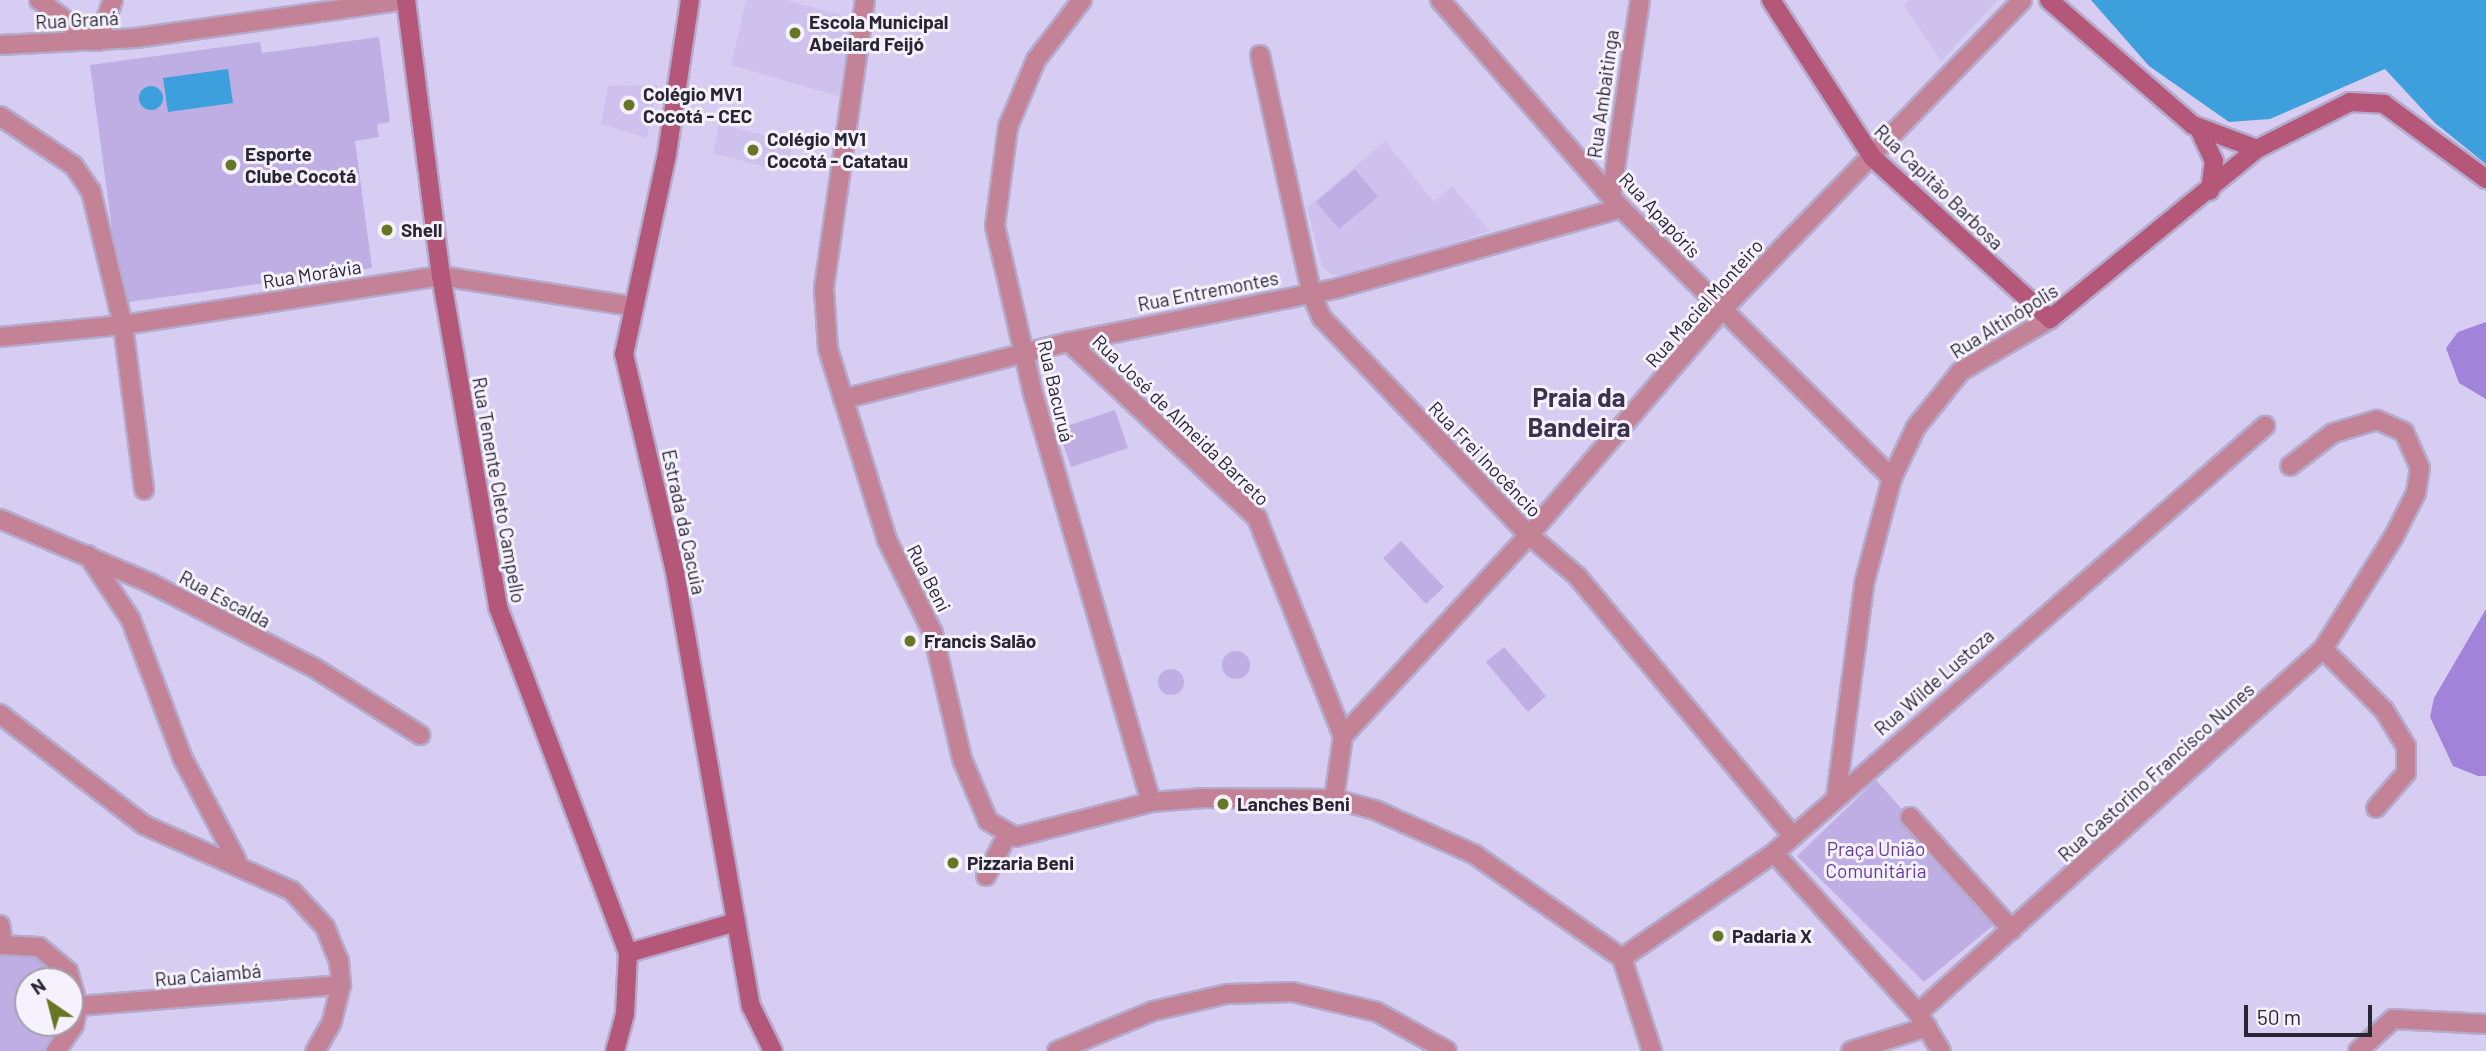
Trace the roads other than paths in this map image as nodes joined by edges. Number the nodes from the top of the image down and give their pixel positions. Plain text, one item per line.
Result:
1 (39, 0) edge
2 (113, 0) edge
3 (405, 0) edge
4 (690, 0) edge
5 (865, 0) edge
6 (1083, 0) edge
7 (1440, 0) edge
8 (1640, 0) edge
9 (1771, 0) edge
10 (2022, 0) edge
11 (2049, 0) edge
12 (95, 41) junction
13 (0, 45) edge
14 (1260, 55) dead end
15 (0, 116) edge
16 (2199, 129) junction
17 (2257, 149) junction
18 (1872, 157) junction
19 (2486, 179) edge
20 (2210, 191) junction
21 (1616, 202) junction
22 (441, 276) junction
23 (1312, 295) junction
24 (630, 306) junction
25 (1722, 310) junction
26 (2050, 320) junction
27 (123, 325) junction
28 (0, 337) edge
29 (1069, 342) junction
30 (1026, 352) junction
31 (843, 399) junction
32 (2265, 426) dead end
33 (2290, 467) dead end
34 (1892, 478) junction
35 (144, 491) dead end
36 (0, 519) edge
37 (1529, 535) junction
38 (88, 555) junction
39 (2323, 649) junction
40 (0, 713) edge
41 (420, 735) dead end
42 (1343, 736) junction
43 (1836, 798) junction
44 (1334, 799) junction
45 (1151, 802) junction
46 (2376, 808) dead end
47 (1910, 817) dead end
48 (1793, 836) junction
49 (1006, 837) junction
50 (1774, 853) junction
51 (237, 861) junction
52 (986, 876) dead end
53 (736, 922) junction
54 (0, 925) edge
55 (2012, 930) junction
56 (1, 944) edge
57 (628, 953) junction
58 (1622, 958) junction
59 (64, 967) edge
60 (341, 985) junction
61 (84, 1006) edge
62 (1923, 1020) junction
63 (2486, 1024) edge
64 (314, 1051) edge
65 (615, 1051) edge
66 (773, 1051) edge
67 (1057, 1051) edge
68 (1447, 1051) edge
69 (1652, 1051) edge
70 (1852, 1051) edge
71 (1941, 1051) edge
72 (2357, 1051) edge

1 - 12 street
2 - 12 street
3 - 12 street, Rua Graná
3 - 22 main road, Rua Tenente Cleto Campello
4 - 24 main road, Estrada da Cacuia
5 - 31 street, Rua Beni
6 - 30 street, Rua Bacuruá
7 - 21 street, Rua Apapóris
8 - 21 street, Rua Ambaitinga
9 - 18 main road, Rua Capitão Barbosa
10 - 18 street, Rua Maciel Monteiro
11 - 16 main road
12 - 13 street, Rua Graná
14 - 23 street, Rua Frei Inocêncio
15 - 27 street
16 - 17 main road
16 - 20 main road
17 - 19 main road, Rua Altinópolis
17 - 20 main road, Rua Altinópolis
18 - 25 street, Rua Maciel Monteiro
18 - 26 main road, Rua Capitão Barbosa
20 - 26 main road, Rua Altinópolis
21 - 23 street, Rua Entremontes
21 - 25 street, Rua Apapóris
22 - 24 street, Rua Morávia
22 - 27 street, Rua Morávia
22 - 57 main road, Rua Tenente Cleto Campello
23 - 29 street, Rua Entremontes
23 - 37 street, Rua Frei Inocêncio
24 - 53 main road, Estrada da Cacuia
25 - 34 street, Rua Apapóris
25 - 37 street, Rua Maciel Monteiro
26 - 34 street, Rua Altinópolis
27 - 28 street, Rua Morávia
27 - 35 street
29 - 30 street, Rua Entremontes
29 - 42 street, Rua José de Almeida Barreto
30 - 31 street, Rua Entremontes
30 - 45 street, Rua Bacuruá
31 - 49 street, Rua Beni
32 - 43 street, Rua Wilde Lustoza
33 - 39 street, Rua Castorino Francisco Nunes
34 - 43 street, Rua Altinópolis
36 - 38 street, Rua Escalda
37 - 42 street, Rua Maciel Monteiro
37 - 48 street, Rua Frei Inocêncio
38 - 41 street, Rua Escalda
38 - 51 street
39 - 46 street
39 - 55 street, Rua Castorino Francisco Nunes
40 - 51 street
42 - 44 street, Rua José de Almeida Barreto
43 - 48 street, Rua Wilde Lustoza
44 - 45 street
44 - 58 street
45 - 49 street
47 - 55 street
48 - 50 street, Rua Wilde Lustoza
49 - 52 street
50 - 58 street, Rua Wilde Lustoza
50 - 62 street
51 - 60 street
53 - 57 main road
53 - 66 main road, Estrada da Cacuia
54 - 56 street
55 - 62 street, Rua Castorino Francisco Nunes
56 - 59 street
57 - 65 main road, Rua Tenente Cleto Campello
58 - 69 street
60 - 61 street, Rua Caiambá
60 - 64 street
62 - 70 street
62 - 71 street
63 - 72 street
67 - 68 street

